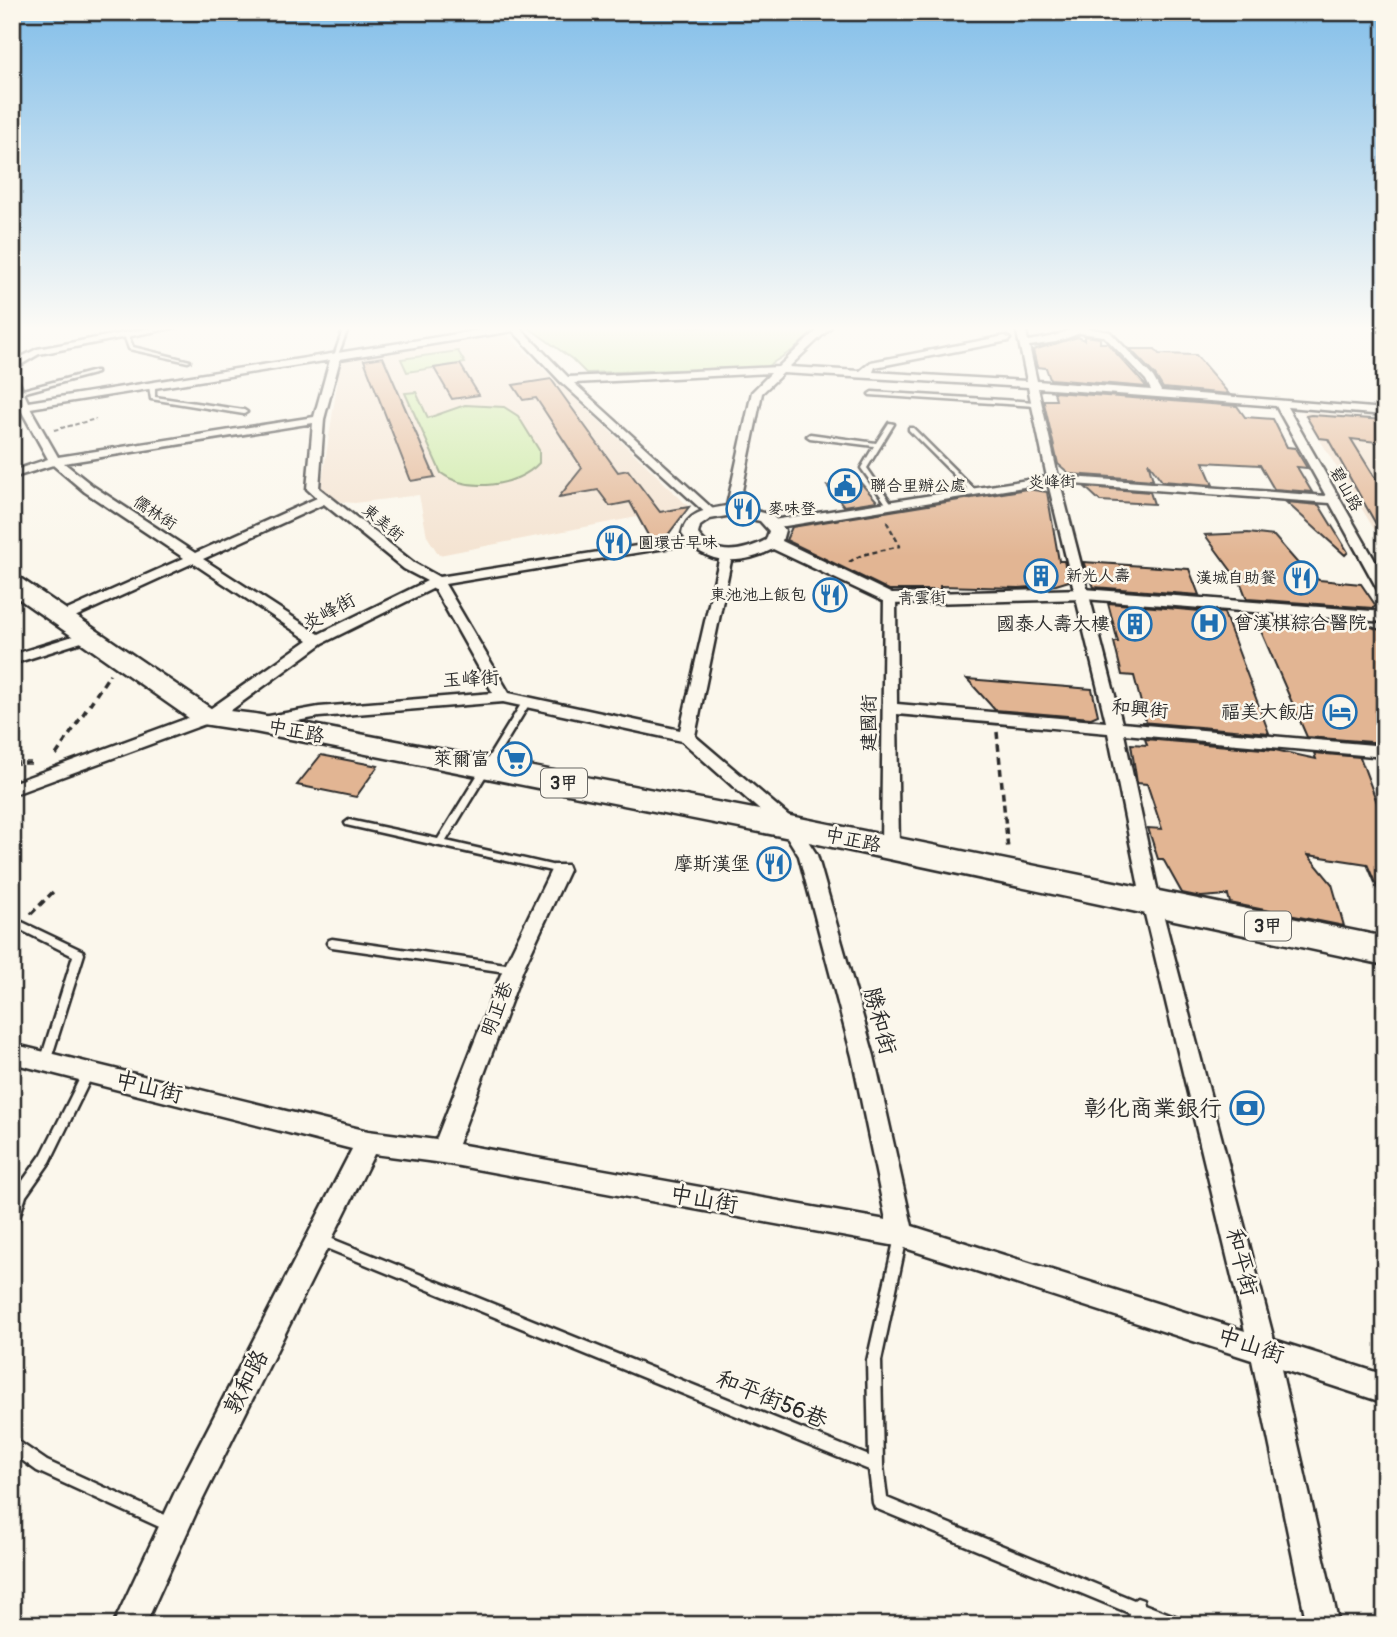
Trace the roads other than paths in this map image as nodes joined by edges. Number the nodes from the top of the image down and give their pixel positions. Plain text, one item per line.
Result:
1 (41, 403) edge
2 (188, 403) edge
3 (323, 403) edge
4 (591, 403) edge
5 (755, 403) edge
6 (1026, 403) edge
7 (1279, 403) edge
8 (1284, 403) edge
9 (1036, 404) joint
10 (18, 407) edge
11 (244, 412) dead end
12 (1385, 412) edge
13 (319, 419) junction
14 (891, 424) dead end
15 (911, 429) dead end
16 (810, 436) dead end
17 (876, 445) junction
18 (55, 461) junction
19 (12, 475) edge
20 (1053, 479) junction
21 (972, 490) junction
22 (323, 500) junction
23 (1334, 500) junction
24 (889, 504) junction
25 (732, 510) junction
26 (710, 513) junction
27 (773, 524) junction
28 (690, 540) junction
29 (773, 543) junction
30 (726, 556) junction
31 (194, 557) junction
32 (437, 581) junction
33 (12, 583) edge
34 (1385, 590) edge
35 (1084, 594) junction
36 (888, 599) junction
37 (1385, 617) edge
38 (61, 618) junction
39 (86, 636) junction
40 (318, 640) junction
41 (12, 660) edge
42 (503, 697) junction
43 (526, 704) junction
44 (891, 708) junction
45 (205, 717) junction
46 (255, 723) junction
47 (1115, 728) junction
48 (687, 737) junction
49 (1385, 752) edge
50 (486, 768) junction
51 (12, 789) edge
52 (349, 823) dead end
53 (790, 827) junction
54 (440, 843) junction
55 (890, 848) junction
56 (561, 870) joint
57 (1151, 902) junction
58 (16, 929) edge
59 (332, 943) dead end
60 (1385, 951) edge
61 (513, 969) junction
62 (12, 1053) edge
63 (45, 1062) junction
64 (89, 1072) junction
65 (368, 1142) junction
66 (443, 1152) junction
67 (17, 1193) edge
68 (12, 1223) edge
69 (902, 1235) junction
70 (320, 1240) junction
71 (1263, 1349) junction
72 (1385, 1388) edge
73 (12, 1444) edge
74 (876, 1466) junction
75 (172, 1525) junction
76 (1137, 1606) junction
77 (129, 1625) edge
78 (1136, 1625) edge
79 (1177, 1625) edge
80 (1323, 1625) edge

1 - 10 street
2 - 11 lane
3 - 13 street
4 - 26 street
5 - 25 street
6 - 9 lane
7 - 23 street, 碧山路
8 - 12 street
9 - 20 street
10 - 18 street, 儒林街
13 - 18 street
13 - 22 street
14 - 17 lane
15 - 21 lane
16 - 17 lane
17 - 24 lane
18 - 19 street
18 - 31 street, 儒林街
20 - 21 street, 炎峰街
20 - 23 street, 炎峰街
20 - 35 street
21 - 24 street, 炎峰街
22 - 31 street
22 - 32 street, 東美街
23 - 34 street, 碧山路
24 - 27 street, 炎峰街
25 - 26 street
25 - 27 street
26 - 28 street
27 - 29 street
28 - 30 street
28 - 32 street, 炎峰街
29 - 30 street
29 - 36 street, 青雲街
30 - 48 street
31 - 38 street
31 - 40 street, 儒林街
32 - 40 street, 炎峰街
32 - 42 street
33 - 38 main road, 中正路 / 3甲
35 - 36 street, 青雲街
35 - 37 street, 青雲街
35 - 47 street
36 - 44 street, 建國街
38 - 39 main road, 中正路 / 3甲
39 - 41 street
39 - 45 main road, 中正路 / 3甲
40 - 45 street, 炎峰街
42 - 43 street, 玉峰街
42 - 46 street, 玉峰街
43 - 48 street, 玉峰街
43 - 50 lane
44 - 47 street, 和興街
44 - 55 street, 建國街
45 - 46 main road, 中正路 / 3甲
45 - 51 street, 炎峰街
46 - 50 main road, 中正路 / 3甲
47 - 49 street, 和興街
47 - 57 street
48 - 53 street, 玉峰街
50 - 53 main road, 中正路 / 3甲
50 - 54 lane
52 - 54 lane
53 - 55 main road, 中正路 / 3甲
53 - 69 street, 勝和街
54 - 56 lane
55 - 57 main road, 中正路 / 3甲
56 - 61 street, 明正巷
57 - 60 main road, 3甲
57 - 71 street, 和平街
58 - 63 lane
59 - 61 lane
61 - 66 street, 明正巷
62 - 63 street, 中山街
63 - 64 street, 中山街
64 - 65 street, 中山街
64 - 67 lane
65 - 66 street, 中山街
65 - 70 street, 敦和路
66 - 69 street, 中山街
67 - 68 lane
69 - 71 street, 中山街
69 - 74 lane
70 - 74 lane, 和平街56巷
70 - 75 street, 敦和路
71 - 72 street, 中山街
71 - 80 street, 和平街
73 - 75 lane
74 - 76 lane
75 - 77 street, 敦和路
76 - 78 lane
76 - 79 lane

